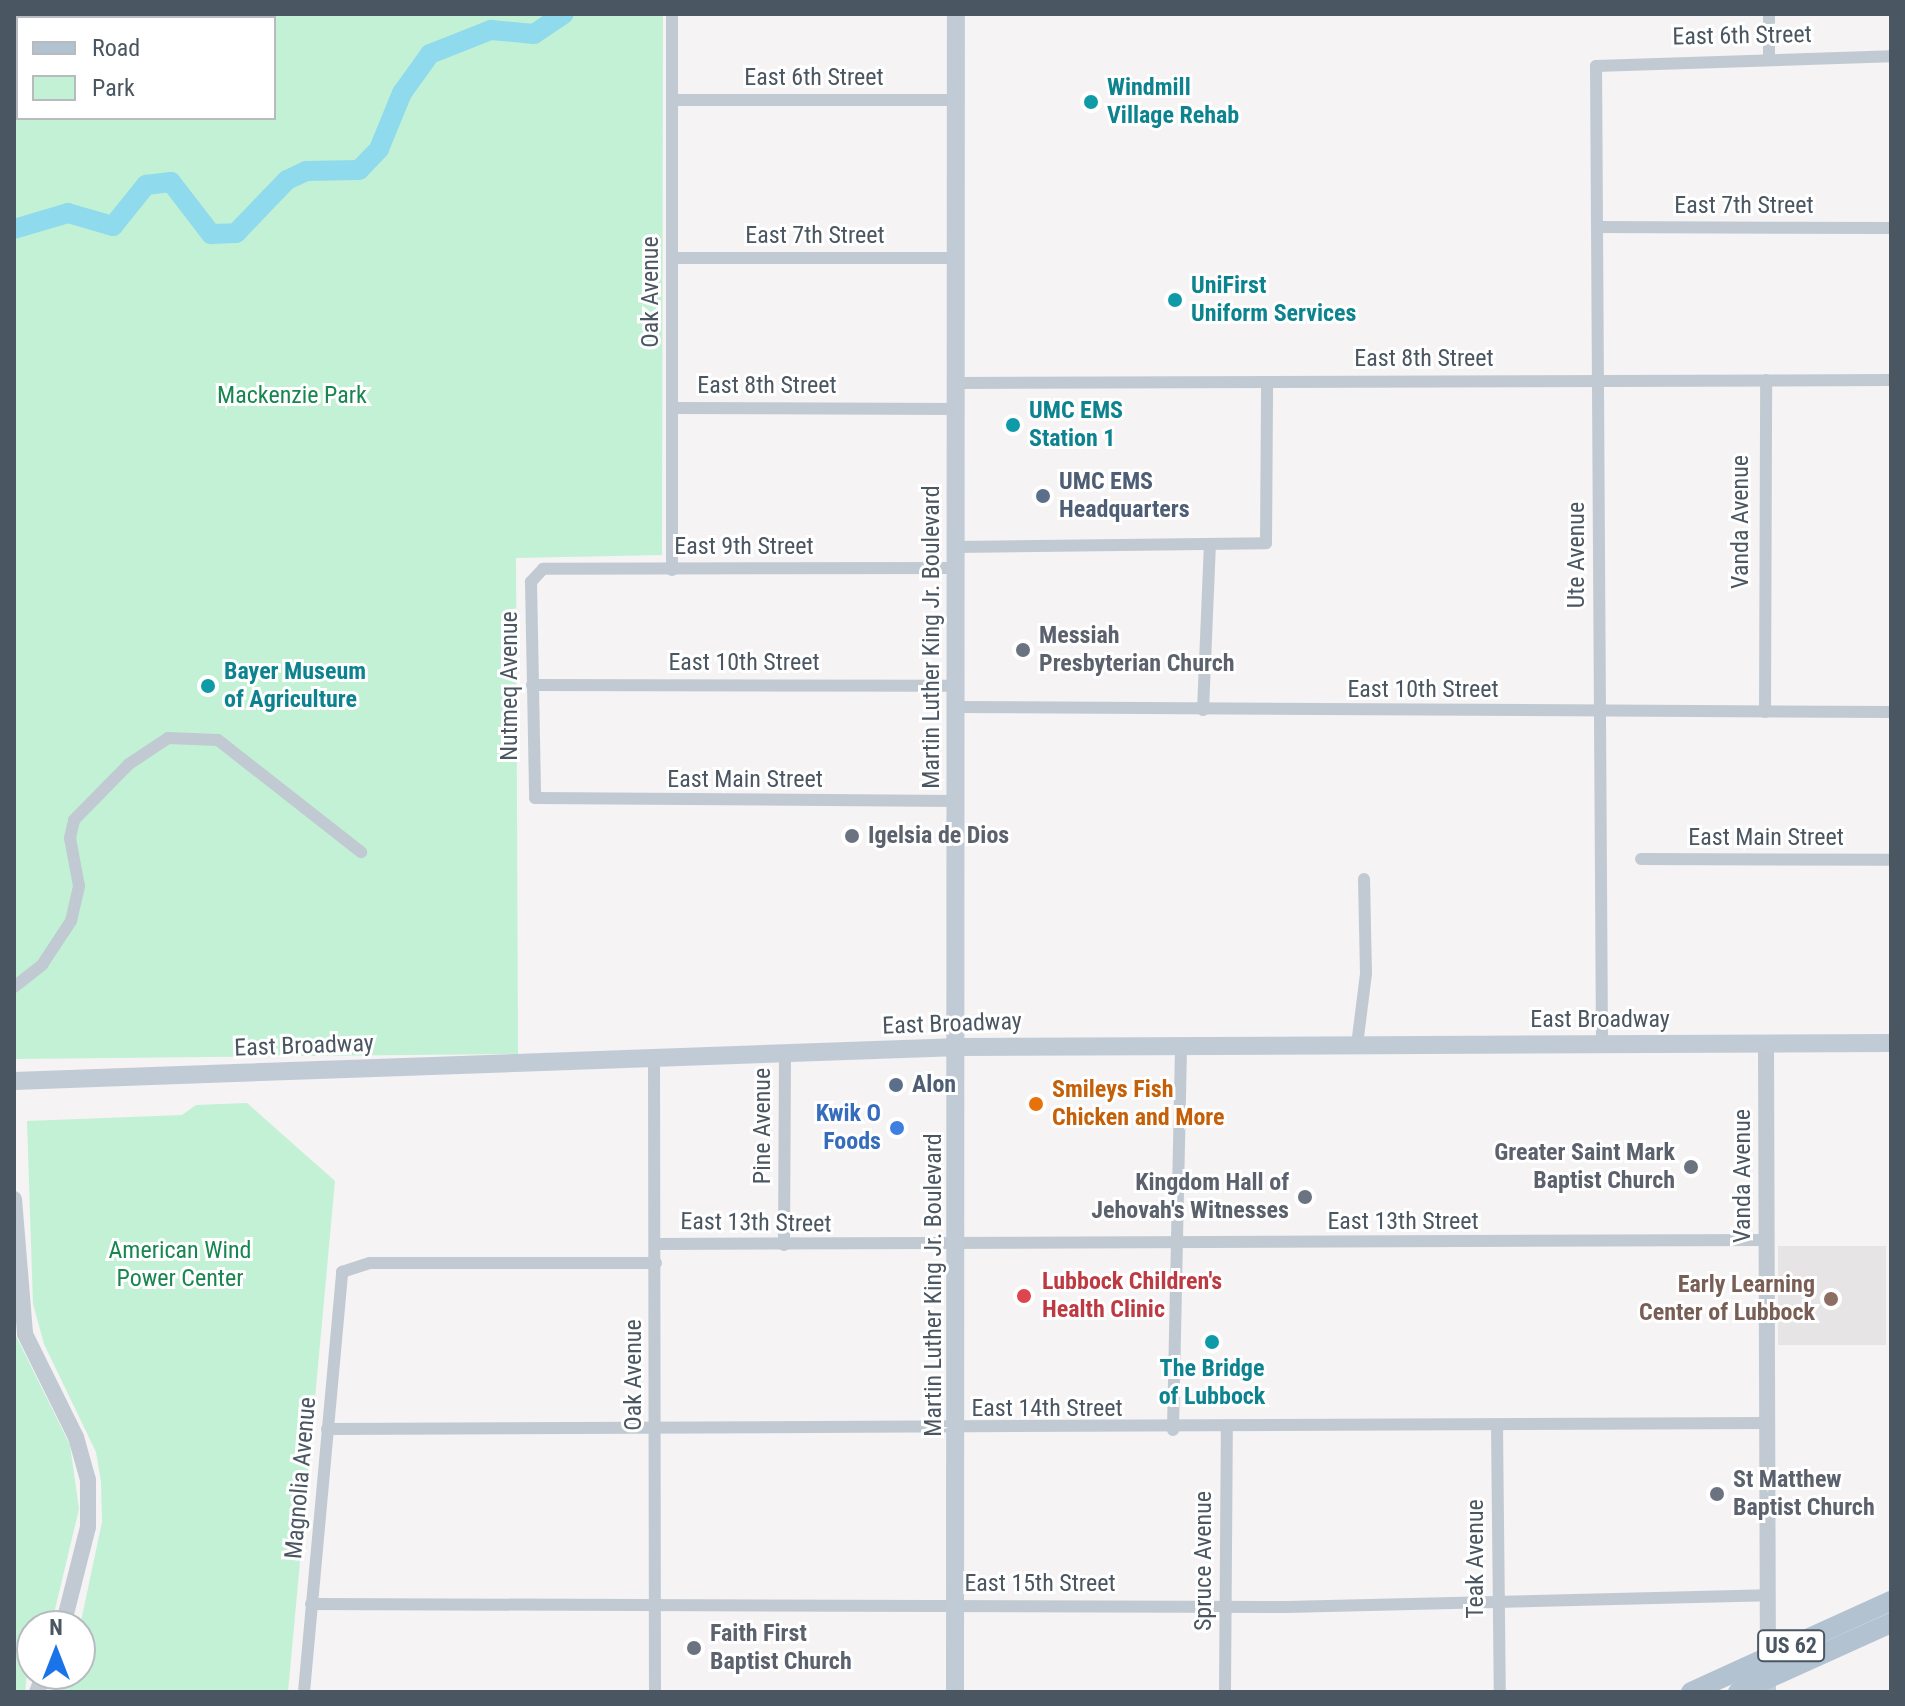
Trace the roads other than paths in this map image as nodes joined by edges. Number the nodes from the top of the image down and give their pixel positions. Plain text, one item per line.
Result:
1 (672, 14) edge
2 (956, 14) edge
3 (1769, 14) edge
4 (1891, 56) edge
5 (1769, 58) junction
6 (1596, 66) joint
7 (672, 100) junction
8 (956, 100) junction
9 (1597, 227) junction
10 (1891, 228) edge
11 (673, 258) junction
12 (956, 258) junction
13 (1598, 380) junction
14 (1766, 380) junction
15 (1891, 380) edge
16 (1267, 382) junction
17 (957, 383) junction
18 (672, 408) junction
19 (957, 409) junction
20 (1210, 545) junction
21 (956, 547) junction
22 (956, 568) junction
23 (672, 570) junction
24 (533, 573) joint
25 (532, 685) junction
26 (955, 686) junction
27 (955, 707) junction
28 (1203, 710) junction
29 (1765, 712) junction
30 (1891, 712) edge
31 (1600, 713) junction
32 (535, 798) joint
33 (956, 801) junction
34 (361, 852) dead end
35 (1641, 859) dead end
36 (1891, 860) edge
37 (1364, 879) dead end
38 (14, 987) edge
39 (1891, 1043) edge
40 (1181, 1044) junction
41 (1602, 1044) junction
42 (1766, 1044) junction
43 (1357, 1045) junction
44 (959, 1047) junction
45 (785, 1054) junction
46 (654, 1058) junction
47 (14, 1081) edge
48 (14, 1199) edge
49 (1767, 1240) junction
50 (656, 1244) junction
51 (1177, 1244) junction
52 (784, 1245) junction
53 (958, 1246) junction
54 (656, 1263) junction
55 (1767, 1423) junction
56 (1497, 1426) junction
57 (327, 1429) junction
58 (1173, 1430) junction
59 (1227, 1430) junction
60 (656, 1431) junction
61 (957, 1431) junction
62 (1767, 1595) junction
63 (1498, 1601) junction
64 (1891, 1601) edge
65 (311, 1604) junction
66 (655, 1604) junction
67 (956, 1605) junction
68 (1226, 1607) junction
69 (67, 1610) edge
70 (1891, 1623) edge
71 (1768, 1657) junction
72 (1768, 1685) edge
73 (304, 1692) edge
74 (655, 1692) edge
75 (955, 1692) edge
76 (1225, 1692) edge
77 (1500, 1692) edge
78 (1691, 1692) edge
79 (1738, 1692) edge

1 - 7 street, Oak Avenue
2 - 8 main road, Martin Luther King Jr. Boulevard
3 - 5 street
4 - 5 street, East 6th Street
5 - 6 street, East 6th Street
6 - 9 street, Ute Avenue
7 - 8 street, East 6th Street
7 - 11 street, Oak Avenue
8 - 12 main road, Martin Luther King Jr. Boulevard
9 - 10 street, East 7th Street
9 - 13 street, Ute Avenue
11 - 12 street, East 7th Street
11 - 18 street, Oak Avenue
12 - 17 main road, Martin Luther King Jr. Boulevard
13 - 14 street, East 8th Street
13 - 16 street, East 8th Street
13 - 31 street, Ute Avenue
14 - 15 street, East 8th Street
14 - 29 street, Vanda Avenue
16 - 17 street, East 8th Street
16 - 20 street
17 - 19 main road, Martin Luther King Jr. Boulevard
18 - 19 street, East 8th Street
18 - 23 street, Oak Avenue
19 - 21 main road, Martin Luther King Jr. Boulevard
20 - 21 street
20 - 28 street
21 - 22 main road, Martin Luther King Jr. Boulevard
22 - 23 street, East 9th Street
22 - 26 main road, Martin Luther King Jr. Boulevard
23 - 24 street, East 9th Street
24 - 25 street, Nutmeq Avenue
25 - 26 street, East 10th Street
25 - 32 street, Nutmeq Avenue
26 - 27 main road, Martin Luther King Jr. Boulevard
27 - 28 street, East 10th Street
27 - 33 main road, Martin Luther King Jr. Boulevard
28 - 31 street, East 10th Street
29 - 30 street, East 10th Street
29 - 31 street, East 10th Street
31 - 41 street, Ute Avenue
32 - 33 street, East Main Street
33 - 44 main road, Martin Luther King Jr. Boulevard
34 - 38 street
35 - 36 street, East Main Street
37 - 43 street
39 - 42 main road, East Broadway
40 - 43 main road, East Broadway
40 - 44 main road, East Broadway
40 - 51 street
41 - 42 main road, East Broadway
41 - 43 main road, East Broadway
42 - 49 street, Vanda Avenue
44 - 45 main road, East Broadway
44 - 53 main road, Martin Luther King Jr. Boulevard
45 - 46 main road, East Broadway
45 - 52 street, Pine Avenue
46 - 47 main road, East Broadway
46 - 50 street, Oak Avenue
48 - 69 street
49 - 51 street, East 13th Street
49 - 55 street, Vanda Avenue
50 - 52 street, East 13th Street
50 - 54 street, Oak Avenue
51 - 53 street, East 13th Street
51 - 58 street
52 - 53 street, East 13th Street
53 - 61 main road, Martin Luther King Jr. Boulevard
54 - 57 street, Magnolia Avenue
54 - 60 street, Oak Avenue
55 - 56 street, East 14th Street
55 - 62 street, Vanda Avenue
56 - 59 street, East 14th Street
56 - 63 street, Teak Avenue
57 - 60 street, East 14th Street
57 - 65 street, Magnolia Avenue
58 - 59 street, East 14th Street
58 - 61 street, East 14th Street
59 - 68 street, Spruce Avenue
60 - 61 street, East 14th Street
60 - 66 street, Oak Avenue
61 - 67 main road, Martin Luther King Jr. Boulevard
62 - 63 street, East 15th Street
62 - 71 street, Vanda Avenue
63 - 68 street, East 15th Street
63 - 77 street, Teak Avenue
64 - 71 main road, US 62
65 - 66 street, East 15th Street
65 - 73 street, Magnolia Avenue
66 - 67 street, East 15th Street
66 - 74 street, Oak Avenue
67 - 68 street, East 15th Street
67 - 75 main road, Martin Luther King Jr. Boulevard
68 - 76 street, Spruce Avenue
70 - 72 main road, US 62
71 - 72 street, Vanda Avenue
71 - 78 main road, US 62
72 - 79 main road, US 62

